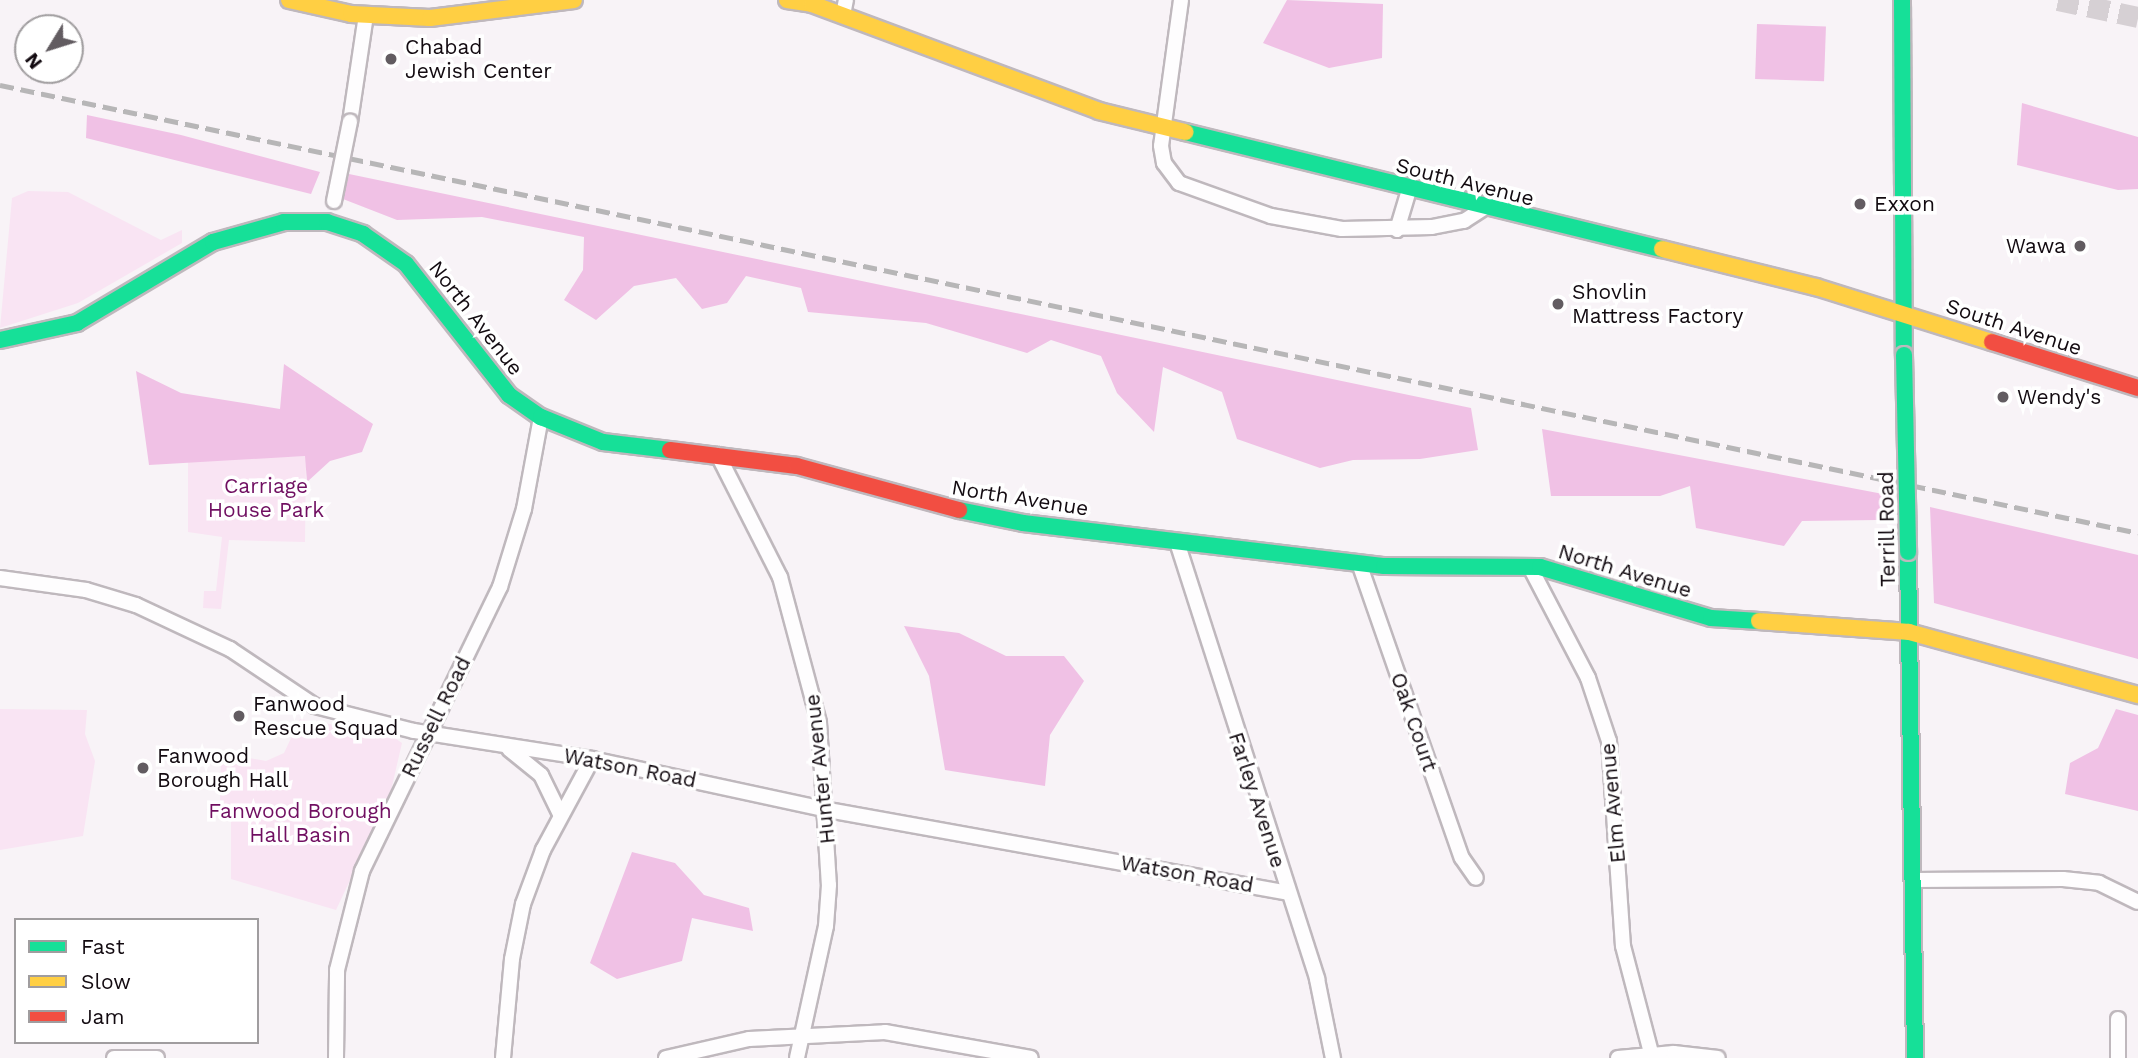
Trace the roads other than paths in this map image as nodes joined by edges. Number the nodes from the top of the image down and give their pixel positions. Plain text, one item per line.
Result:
1 (289, 0) edge
2 (575, 0) edge
3 (787, 0) edge
4 (1181, 0) edge
5 (1902, 0) edge
6 (523, 4) edge
7 (844, 7) edge
8 (366, 15) junction
9 (1161, 129) junction
10 (1409, 190) junction
11 (1483, 208) junction
12 (327, 222) junction
13 (1397, 230) junction
14 (1903, 314) junction
15 (0, 341) edge
16 (2138, 388) edge
17 (541, 417) junction
18 (718, 454) junction
19 (1177, 542) junction
20 (1359, 563) junction
21 (1530, 567) junction
22 (0, 579) edge
23 (1909, 632) junction
24 (2138, 695) edge
25 (426, 734) junction
26 (503, 746) junction
27 (592, 759) junction
28 (828, 810) junction
29 (561, 814) junction
30 (1476, 878) dead end
31 (1913, 880) junction
32 (1286, 892) junction
33 (2138, 902) edge
34 (2118, 1019) dead end
35 (802, 1034) junction
36 (1651, 1053) junction
37 (114, 1058) edge
38 (157, 1058) edge
39 (336, 1058) edge
40 (503, 1058) edge
41 (666, 1058) edge
42 (797, 1058) edge
43 (1031, 1058) edge
44 (1333, 1058) edge
45 (1618, 1058) edge
46 (1718, 1058) edge
47 (1915, 1058) edge
48 (2118, 1058) edge

1 - 8 street
2 - 6 street
3 - 7 street, South Avenue
4 - 9 street
5 - 14 street, Terrill Road
6 - 8 street
7 - 9 street, South Avenue
8 - 12 street, bridge
9 - 10 street, South Avenue
9 - 13 street
10 - 11 street, South Avenue
10 - 13 street
11 - 13 street
11 - 14 street, South Avenue
12 - 15 street, North Avenue
12 - 17 street, North Avenue
14 - 16 street, South Avenue
14 - 23 street, Terrill Road, bridge
17 - 18 street, North Avenue
17 - 25 street, Russell Road
18 - 19 street, North Avenue
18 - 28 street, Hunter Avenue
19 - 20 street, North Avenue
19 - 32 street, Farley Avenue
20 - 21 street, North Avenue
20 - 30 street, Oak Court
21 - 23 street, North Avenue
21 - 36 street, Elm Avenue
22 - 25 street, Watson Road
23 - 24 street, North Avenue
23 - 31 street, Terrill Road
25 - 26 street, Watson Road
25 - 39 street, Russell Road
26 - 27 street, Watson Road
26 - 29 street
27 - 28 street, Watson Road
27 - 29 street
28 - 32 street, Watson Road
28 - 35 street, Hunter Avenue
29 - 40 street
31 - 33 street
31 - 47 street, Terrill Road
32 - 44 street, Farley Avenue
34 - 48 street
35 - 41 street
35 - 42 street, Hunter Avenue
35 - 43 street
36 - 45 street
36 - 46 street
37 - 38 street

